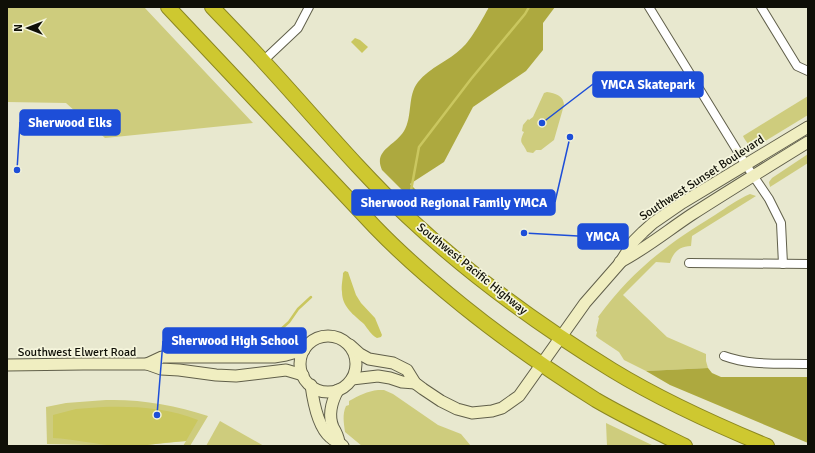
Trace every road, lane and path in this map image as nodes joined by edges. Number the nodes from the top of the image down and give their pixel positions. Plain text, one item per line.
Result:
1 (168, 7) edge
2 (212, 7) edge
3 (309, 7) edge
4 (649, 7) edge
5 (761, 7) edge
6 (263, 61) junction
7 (808, 71) edge
8 (808, 127) edge
9 (808, 142) edge
10 (746, 165) junction
11 (754, 176) junction
12 (620, 263) junction
13 (689, 263) dead end
14 (783, 264) junction
15 (808, 264) edge
16 (561, 337) junction
17 (350, 345) junction
18 (304, 350) junction
19 (724, 356) dead end
20 (146, 364) junction
21 (542, 364) junction
22 (808, 364) edge
23 (7, 365) edge
24 (303, 375) junction
25 (352, 379) junction
26 (415, 383) junction
27 (311, 385) junction
28 (338, 390) junction
29 (341, 444) edge
30 (685, 446) edge
31 (767, 446) edge

1 - 21 highway
2 - 6 highway, Southwest Pacific Highway
3 - 6 street
4 - 10 street
5 - 7 street
6 - 16 highway, Southwest Pacific Highway
8 - 10 main road, Southwest Sunset Boulevard
9 - 11 main road, Southwest Sunset Boulevard
10 - 11 street
10 - 12 main road, Southwest Sunset Boulevard
11 - 12 main road, Southwest Sunset Boulevard
11 - 14 street
12 - 16 main road, Southwest Sunset Boulevard
13 - 14 street
14 - 15 street
16 - 21 main road, Southwest Sunset Boulevard
16 - 31 highway, Southwest Pacific Highway
17 - 18 main road
17 - 25 main road
17 - 26 main road
18 - 20 main road, Southwest Elwert Road
18 - 24 main road
19 - 22 street
20 - 23 main road, Southwest Elwert Road
20 - 24 main road, Southwest Elwert Road
21 - 26 main road
21 - 30 highway
24 - 27 main road
25 - 26 main road
25 - 28 main road
27 - 28 main road
27 - 29 main road
28 - 29 main road

